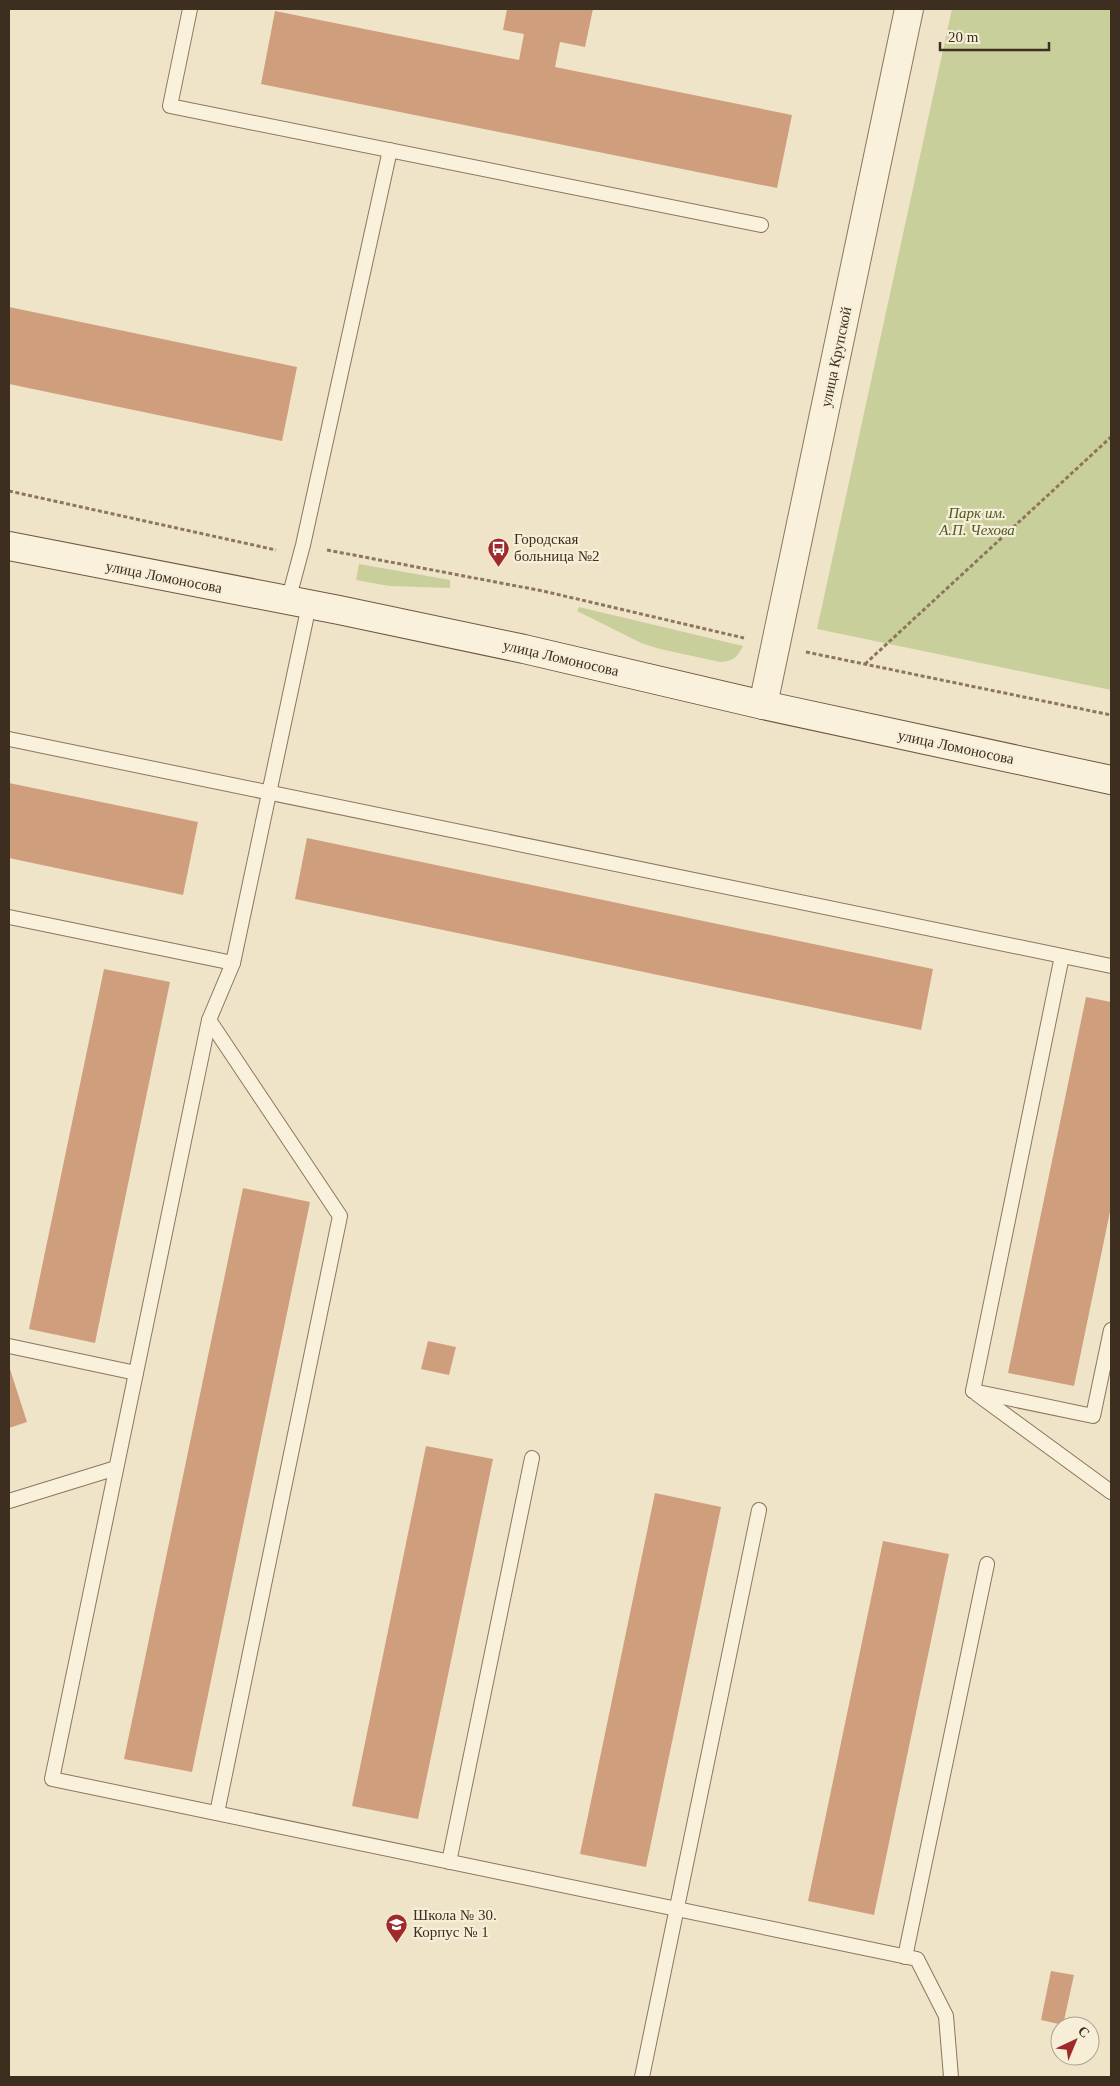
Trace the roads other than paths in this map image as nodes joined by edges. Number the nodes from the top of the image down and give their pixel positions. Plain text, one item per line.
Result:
1 (190, 9) edge
2 (909, 9) edge
3 (390, 150) junction
4 (761, 225) dead end
5 (9, 546) edge
6 (298, 603) junction
7 (763, 706) junction
8 (9, 740) edge
9 (1111, 780) edge
10 (268, 792) junction
11 (9, 917) edge
12 (1062, 956) junction
13 (233, 963) junction
14 (1111, 966) edge
15 (209, 1020) junction
16 (1111, 1330) edge
17 (9, 1346) edge
18 (136, 1373) junction
19 (973, 1391) junction
20 (532, 1458) dead end
21 (116, 1468) junction
22 (1111, 1492) edge
23 (9, 1501) edge
24 (759, 1510) dead end
25 (987, 1564) dead end
26 (217, 1813) junction
27 (448, 1862) junction
28 (676, 1910) junction
29 (905, 1957) junction
30 (642, 2077) edge
31 (951, 2077) edge

1 - 3 lane
2 - 7 main road, улица Крупской
3 - 4 lane
3 - 6 lane
5 - 6 main road, улица Ломоносова
6 - 7 main road, улица Ломоносова
6 - 10 lane
7 - 9 main road, улица Ломоносова
8 - 10 lane
10 - 12 lane
10 - 13 lane
11 - 13 lane
12 - 14 lane
12 - 19 lane
13 - 15 lane
15 - 18 lane
15 - 26 lane
16 - 19 lane
17 - 18 lane
18 - 21 lane
19 - 22 lane
20 - 27 lane
21 - 23 lane
21 - 26 lane
24 - 28 lane
25 - 29 lane
26 - 27 lane
27 - 28 lane
28 - 29 lane
28 - 30 lane
29 - 31 lane

